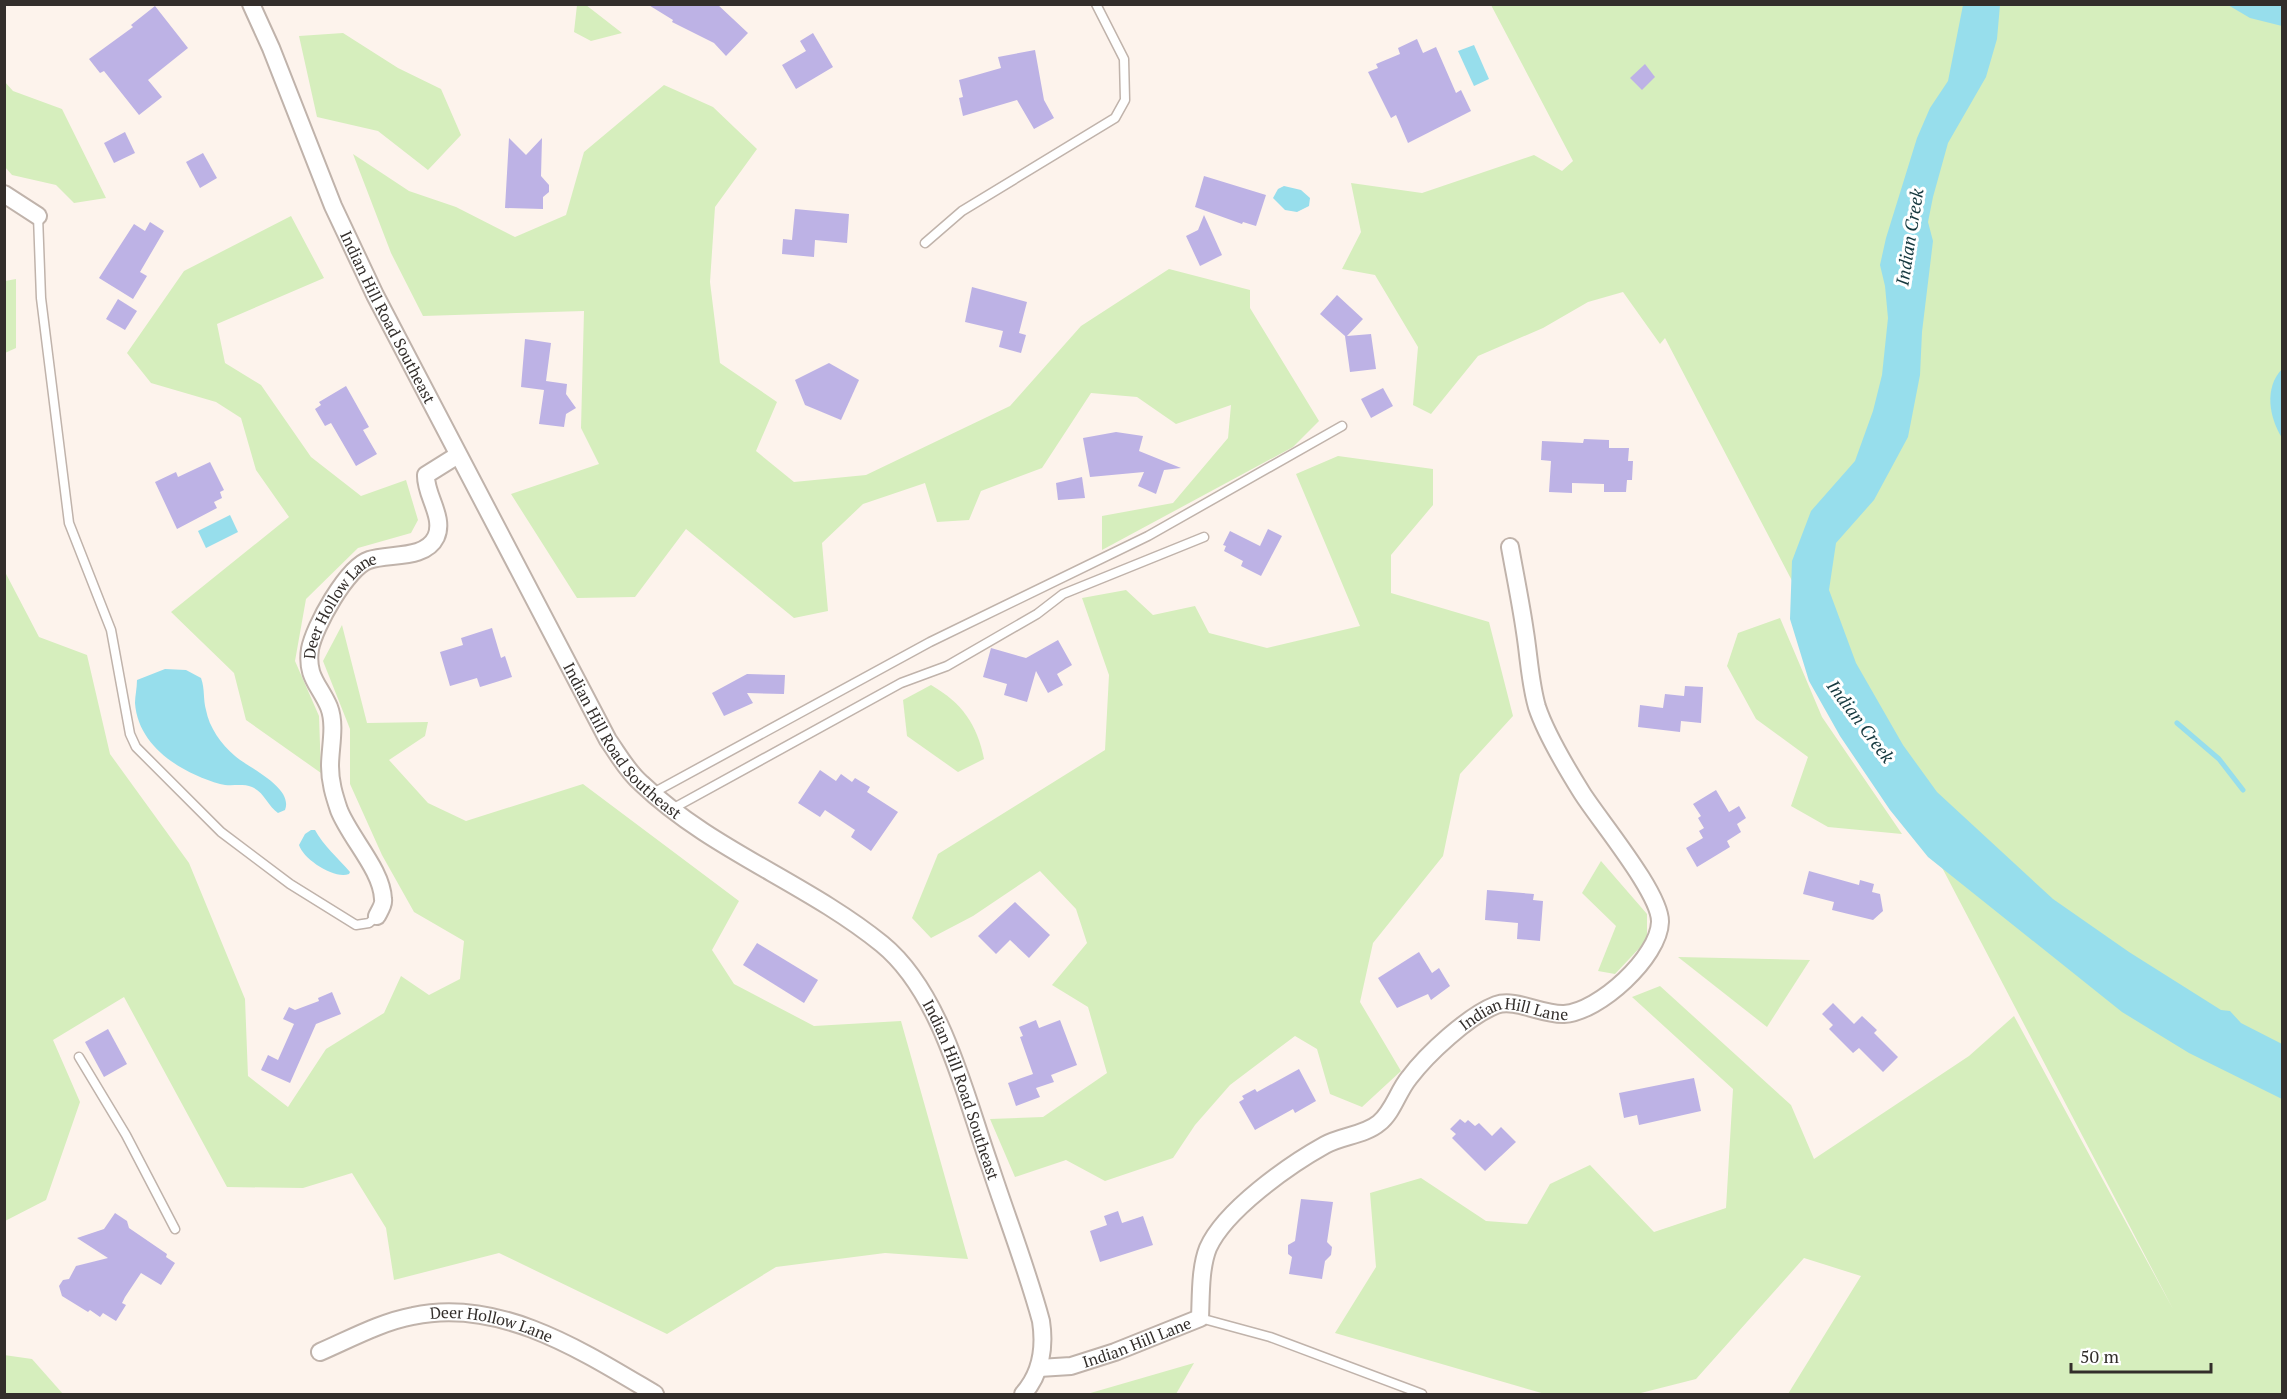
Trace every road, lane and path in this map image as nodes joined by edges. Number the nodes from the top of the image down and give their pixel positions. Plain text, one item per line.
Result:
1 (251, 4) edge
2 (1096, 4) edge
3 (4, 194) edge
4 (38, 216) joint
5 (925, 243) dead end
6 (1342, 426) dead end
7 (459, 455) junction
8 (1204, 537) dead end
9 (1510, 547) dead end
10 (652, 794) junction
11 (671, 809) junction
12 (377, 916) joint
13 (79, 1057) dead end
14 (175, 1228) dead end
15 (1200, 1318) junction
16 (320, 1352) dead end
17 (1039, 1368) junction
18 (655, 1395) edge
19 (1023, 1395) edge
20 (1422, 1395) edge

1 - 7 street, Indian Hill Road Southeast
2 - 5 lane
3 - 4 street
4 - 12 lane
6 - 10 lane
7 - 10 street, Indian Hill Road Southeast
7 - 12 street, Deer Hollow Lane
8 - 11 lane
9 - 15 street, Indian Hill Lane
10 - 11 street, Indian Hill Road Southeast
11 - 17 street, Indian Hill Road Southeast
13 - 14 lane
15 - 17 street, Indian Hill Lane
15 - 20 lane
16 - 18 street, Deer Hollow Lane
17 - 19 street, Indian Hill Road Southeast

